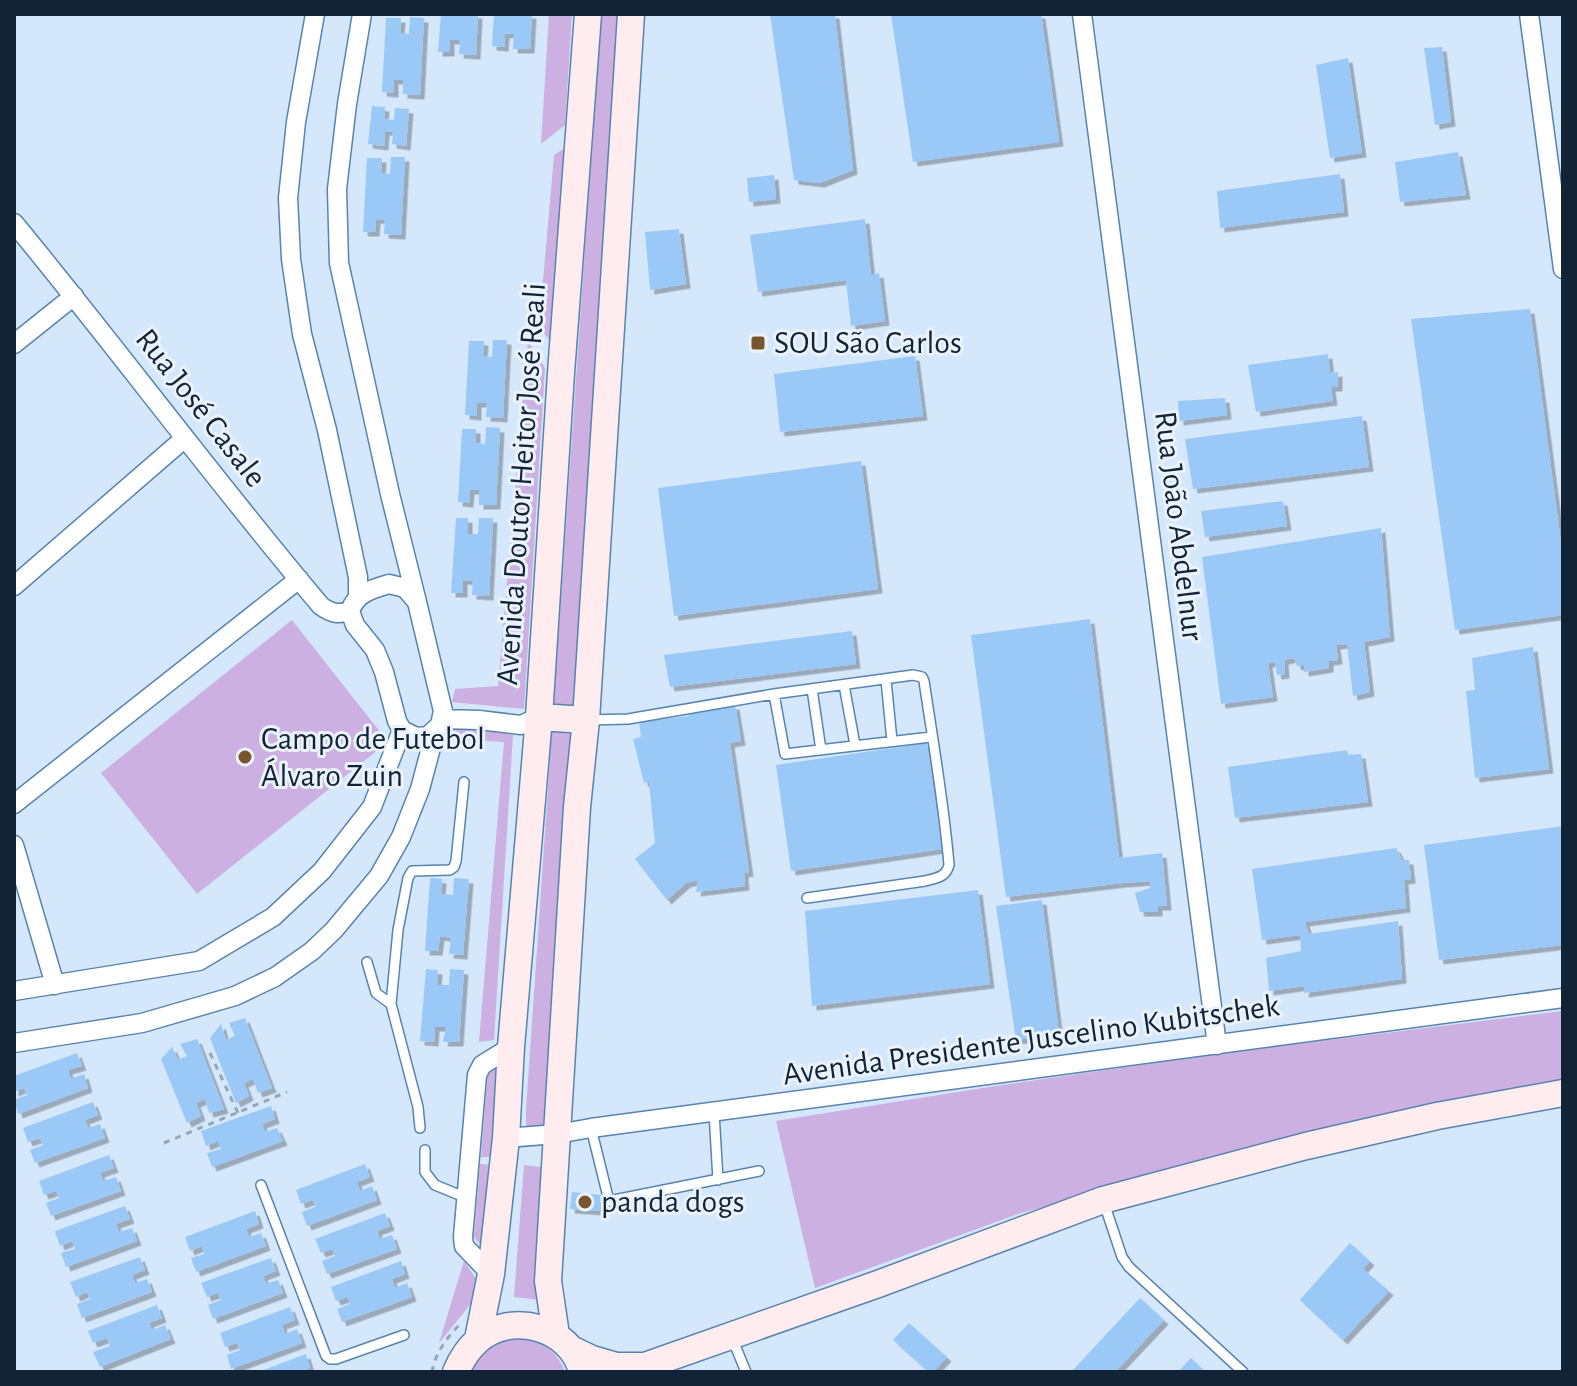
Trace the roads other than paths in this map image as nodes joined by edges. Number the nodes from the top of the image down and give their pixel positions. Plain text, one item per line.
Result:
1 (315, 14) edge
2 (362, 14) edge
3 (588, 14) edge
4 (631, 14) edge
5 (1082, 14) edge
6 (1529, 14) edge
7 (14, 223) edge
8 (1563, 269) edge
9 (74, 296) junction
10 (14, 344) edge
11 (185, 438) junction
12 (299, 579) junction
13 (14, 586) edge
14 (417, 602) junction
15 (354, 604) junction
16 (886, 680) junction
17 (844, 685) junction
18 (812, 689) junction
19 (774, 694) junction
20 (539, 717) junction
21 (586, 720) junction
22 (439, 724) junction
23 (402, 730) junction
24 (931, 737) junction
25 (892, 741) junction
26 (855, 745) junction
27 (821, 750) junction
28 (464, 782) dead end
29 (14, 804) edge
30 (532, 804) junction
31 (577, 807) junction
32 (14, 845) edge
33 (807, 898) dead end
34 (367, 962) dead end
35 (55, 985) junction
36 (14, 991) edge
37 (1563, 998) edge
38 (391, 1004) junction
39 (14, 1043) edge
40 (1217, 1045) junction
41 (511, 1047) junction
42 (1563, 1093) edge
43 (714, 1112) junction
44 (420, 1128) dead end
45 (591, 1128) junction
46 (557, 1134) junction
47 (506, 1138) junction
48 (425, 1150) dead end
49 (759, 1171) dead end
50 (718, 1180) junction
51 (261, 1185) dead end
52 (467, 1198) junction
53 (1103, 1200) junction
54 (491, 1274) junction
55 (404, 1335) dead end
56 (730, 1335) junction
57 (478, 1339) junction
58 (570, 1352) edge
59 (640, 1369) edge
60 (456, 1372) edge
61 (746, 1372) edge
62 (1243, 1372) edge

1 - 15 street
2 - 14 street
3 - 20 main road, Avenida Doutor Heitor José Reali
4 - 21 main road
5 - 40 street, Rua João Abdelnur
6 - 8 street
7 - 9 street, Rua José Casale
9 - 10 street
9 - 11 street, Rua José Casale
11 - 12 street, Rua José Casale
11 - 13 street
12 - 15 street, Rua José Casale
12 - 29 street
14 - 15 street
14 - 22 street
15 - 23 street
16 - 17 lane
16 - 24 lane
16 - 25 lane
17 - 18 lane
17 - 26 lane
18 - 19 lane
18 - 27 lane
19 - 21 lane
19 - 27 lane
20 - 21 main road
20 - 22 street
20 - 30 main road, Avenida Doutor Heitor José Reali
21 - 31 main road
22 - 23 street
22 - 39 street
23 - 35 street
24 - 25 lane
24 - 33 lane
25 - 26 lane
26 - 27 lane
28 - 38 lane
30 - 31 main road
30 - 41 main road, Avenida Doutor Heitor José Reali
31 - 46 main road
32 - 35 street
34 - 38 lane
35 - 36 street
37 - 40 street, Avenida Presidente Juscelino Kubitschek
38 - 44 lane
40 - 43 street, Avenida Presidente Juscelino Kubitschek
41 - 47 main road, Avenida Doutor Heitor José Reali
41 - 52 street
42 - 53 main road
43 - 45 street, Avenida Presidente Juscelino Kubitschek
43 - 50 lane
45 - 46 street, Avenida Presidente Juscelino Kubitschek
45 - 50 lane
46 - 47 street, Avenida Presidente Juscelino Kubitschek
46 - 58 main road
47 - 54 main road, Avenida Doutor Heitor José Reali
48 - 52 lane
49 - 50 lane
51 - 55 lane
52 - 54 street
53 - 56 main road
53 - 62 lane
54 - 57 main road, Avenida Doutor Heitor José Reali
56 - 59 main road
56 - 61 lane
57 - 58 main road
57 - 60 main road
58 - 59 main road

